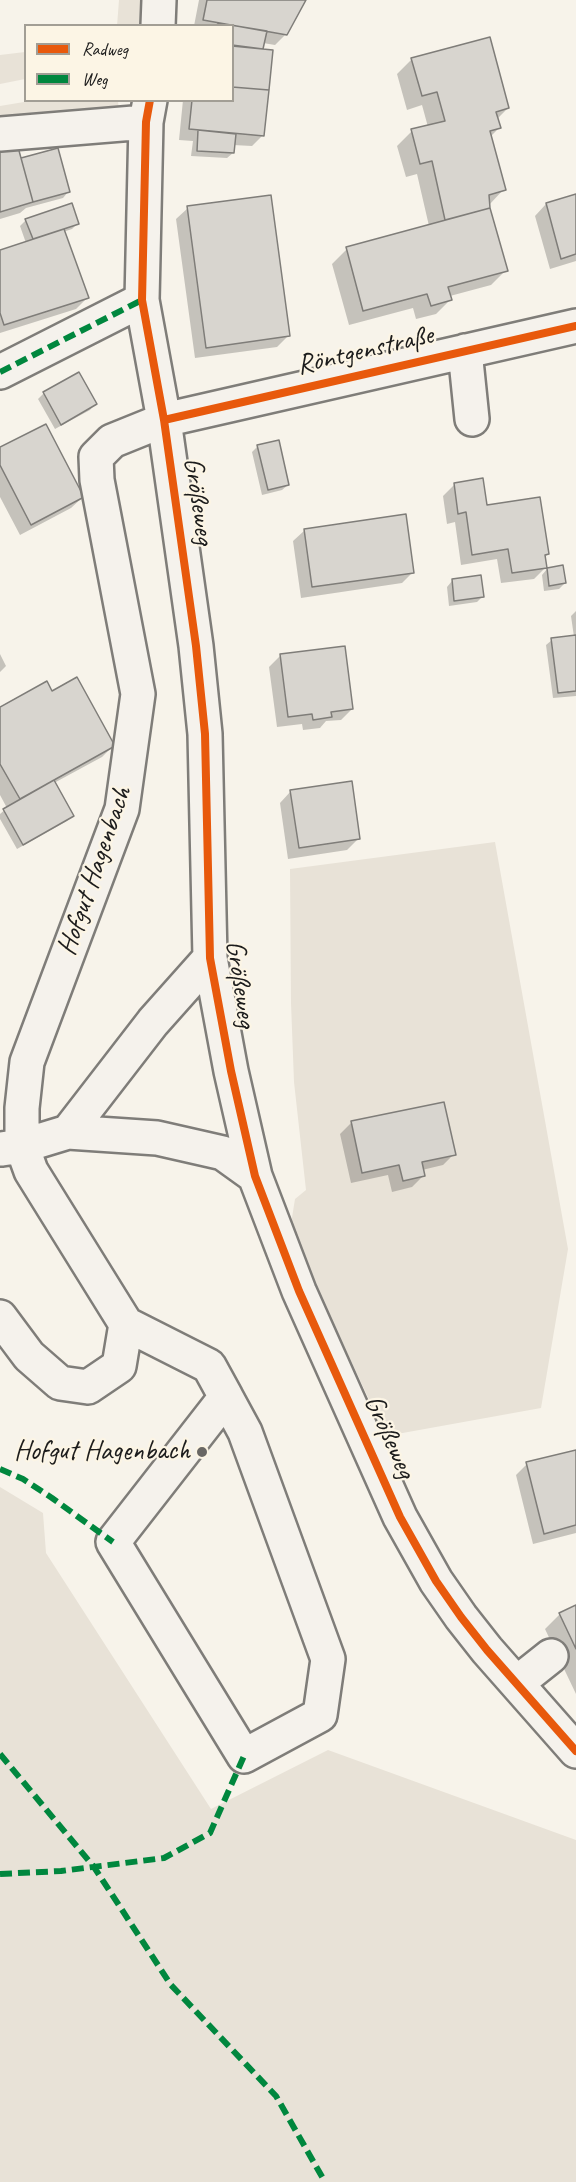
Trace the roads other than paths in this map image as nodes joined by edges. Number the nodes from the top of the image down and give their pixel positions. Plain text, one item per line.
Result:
1 (159, 0) edge
2 (158, 24) edge
3 (148, 111) edge
4 (0, 134) edge
5 (142, 300) junction
6 (576, 326) edge
7 (465, 351) junction
8 (0, 372) edge
9 (472, 419) dead end
10 (164, 420) junction
11 (210, 958) junction
12 (68, 1132) junction
13 (11, 1148) edge
14 (255, 1176) junction
15 (0, 1317) edge
16 (126, 1324) junction
17 (225, 1397) junction
18 (551, 1656) dead end
19 (517, 1683) junction
20 (576, 1751) edge

1 - 2 street
3 - 4 street
3 - 5 street, Größeweg
5 - 8 street
5 - 10 street, Größeweg
6 - 7 street, Röntgenstraße
7 - 9 street
7 - 10 street, Röntgenstraße
10 - 11 street, Größeweg
10 - 13 street, Hofgut Hagenbach
11 - 12 street
11 - 14 street, Größeweg
12 - 13 street
12 - 14 street
13 - 16 street
14 - 19 street, Größeweg
15 - 16 street
16 - 17 street
17 - 17 street
18 - 19 street
19 - 20 street, Größeweg

